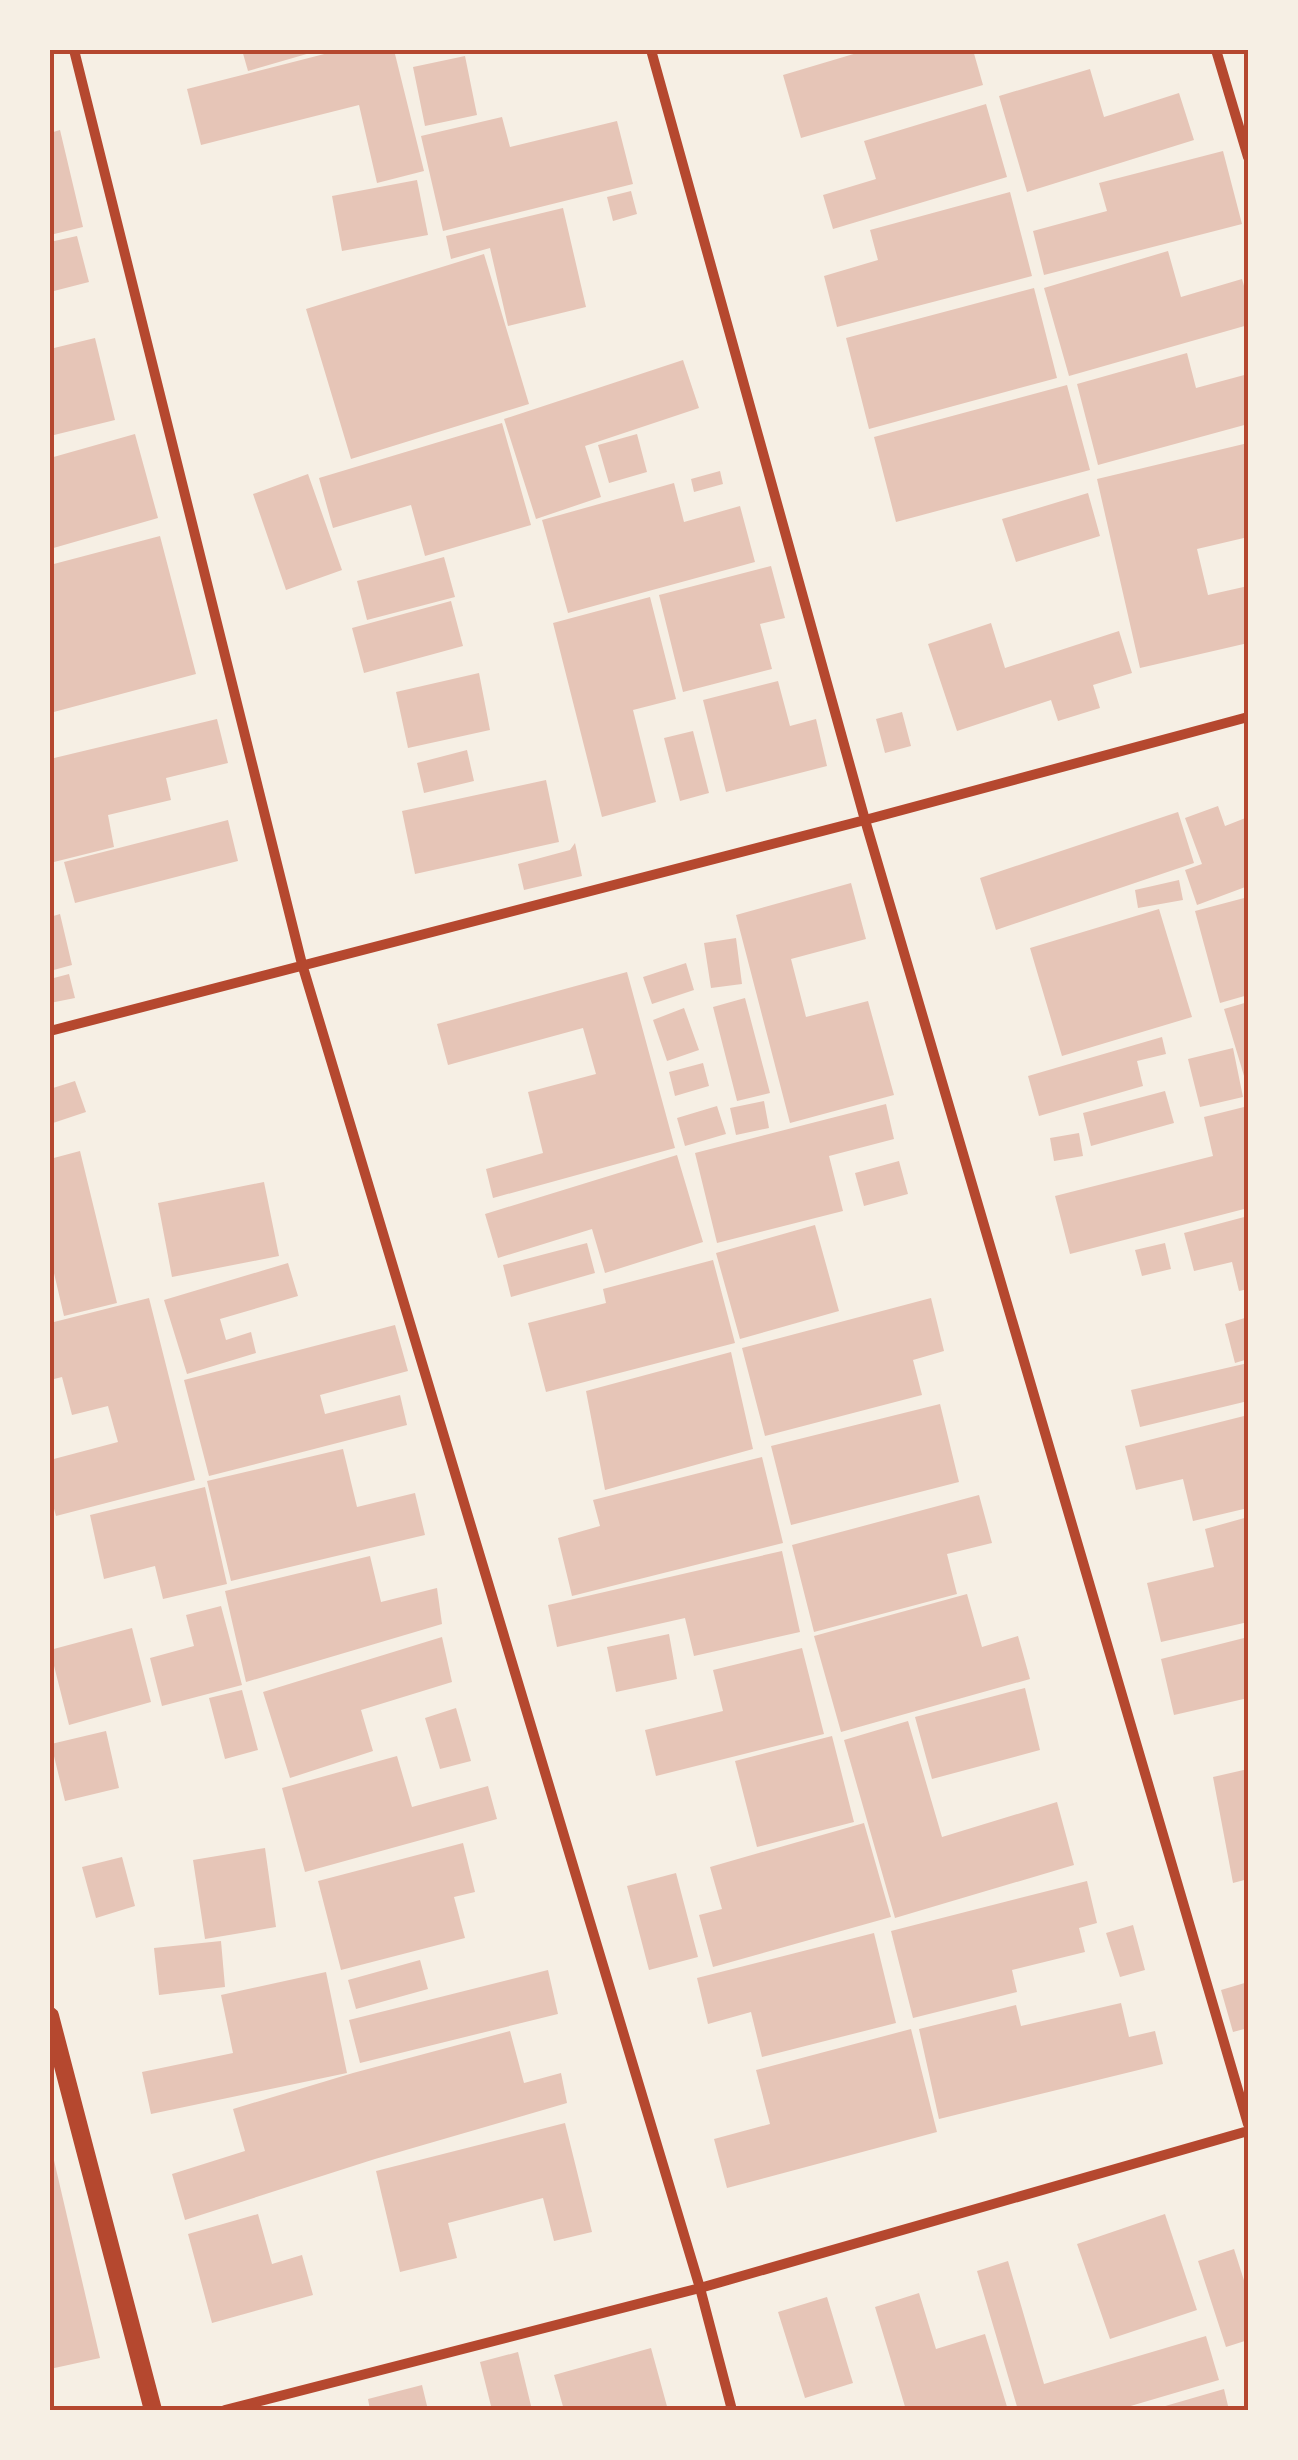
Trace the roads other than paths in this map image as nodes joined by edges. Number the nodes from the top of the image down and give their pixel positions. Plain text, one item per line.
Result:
1 (74, 50) edge
2 (651, 50) edge
3 (1216, 50) edge
4 (1248, 158) edge
5 (1248, 717) edge
6 (865, 820) junction
7 (302, 964) junction
8 (50, 1030) edge
9 (50, 2016) edge
10 (1248, 2128) edge
11 (700, 2288) junction
12 (153, 2410) edge
13 (225, 2410) edge
14 (732, 2410) edge

1 - 7 street
2 - 6 street
3 - 4 street
5 - 6 street
6 - 7 street
6 - 10 street
7 - 8 street
7 - 11 street
9 - 12 street
10 - 11 street
11 - 13 street
11 - 14 street

